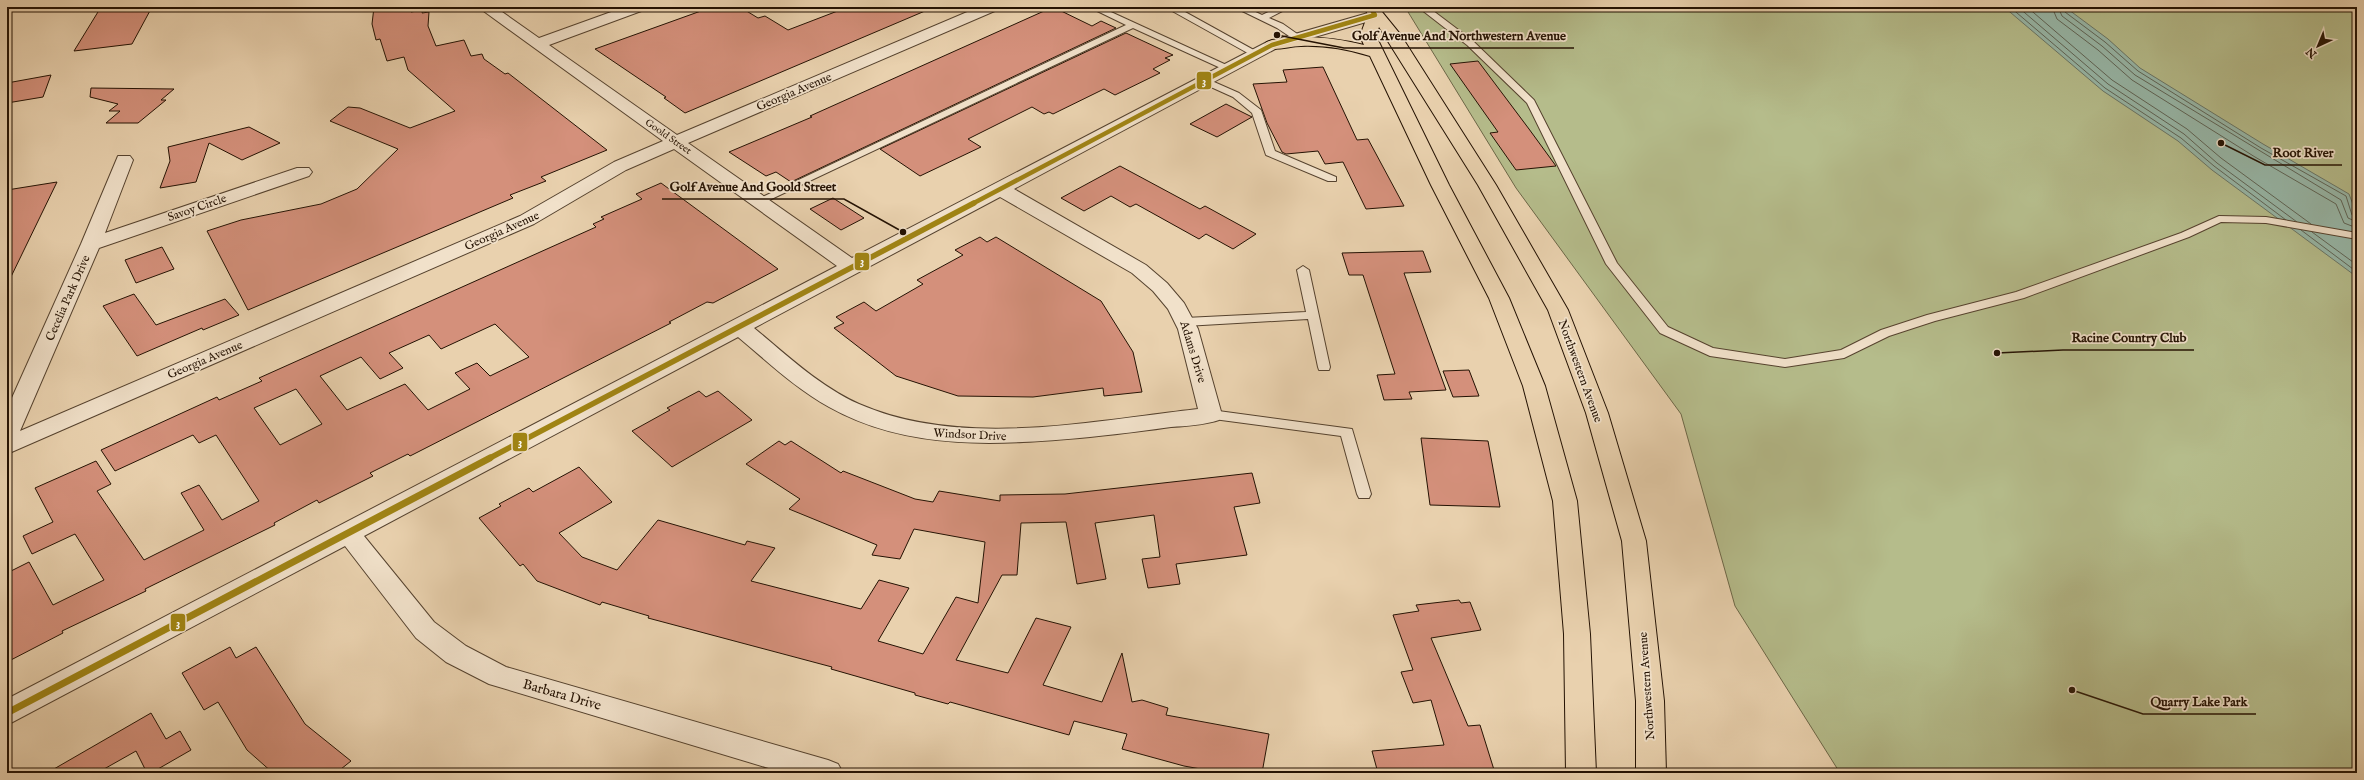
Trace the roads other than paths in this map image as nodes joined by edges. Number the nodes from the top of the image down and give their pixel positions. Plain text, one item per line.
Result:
1 (485, 7) edge
2 (639, 7) edge
3 (992, 7) edge
4 (1093, 7) edge
5 (1169, 7) edge
6 (1238, 7) edge
7 (1286, 7) edge
8 (1422, 7) edge
9 (1373, 11) edge
10 (1264, 17) junction
11 (1133, 25) junction
12 (1298, 38) junction
13 (537, 44) junction
14 (1264, 50) junction
15 (1376, 53) junction
16 (1228, 68) junction
17 (1205, 81) junction
18 (676, 142) junction
19 (124, 160) dead end
20 (303, 172) dead end
21 (1332, 178) dead end
22 (1000, 189) junction
23 (759, 201) junction
24 (2357, 236) edge
25 (92, 244) junction
26 (852, 267) junction
27 (1303, 270) dead end
28 (1312, 315) junction
29 (1184, 322) junction
30 (739, 327) junction
31 (1324, 367) dead end
32 (1211, 415) junction
33 (7, 434) edge
34 (7, 446) edge
35 (1364, 494) dead end
36 (348, 533) junction
37 (7, 713) edge
38 (828, 773) edge
39 (1581, 773) edge
40 (1652, 773) edge

1 - 13 street, Goold Street
2 - 13 street
3 - 18 street, Georgia Avenue
4 - 11 lane
5 - 14 lane
6 - 10 lane
7 - 10 lane
8 - 24 lane
9 - 12 street
9 - 15 main road
9 - 40 main road, Northwestern Avenue
10 - 12 lane
11 - 16 lane
11 - 23 lane
12 - 14 street
13 - 18 street, Goold Street
14 - 15 main road
14 - 16 street
15 - 39 main road
16 - 17 street
17 - 21 lane
17 - 22 street
18 - 23 street, Goold Street
18 - 34 street, Georgia Avenue
19 - 25 street, Cecelia Park Drive
20 - 25 street, Savoy Circle
22 - 26 street
22 - 29 street, Adams Drive
23 - 26 street, Goold Street
25 - 33 street, Cecelia Park Drive
26 - 30 street
27 - 28 lane
28 - 29 lane
28 - 31 lane
29 - 32 street, Adams Drive
30 - 32 street, Windsor Drive
30 - 36 street
32 - 35 lane
36 - 37 street
36 - 38 street, Barbara Drive

